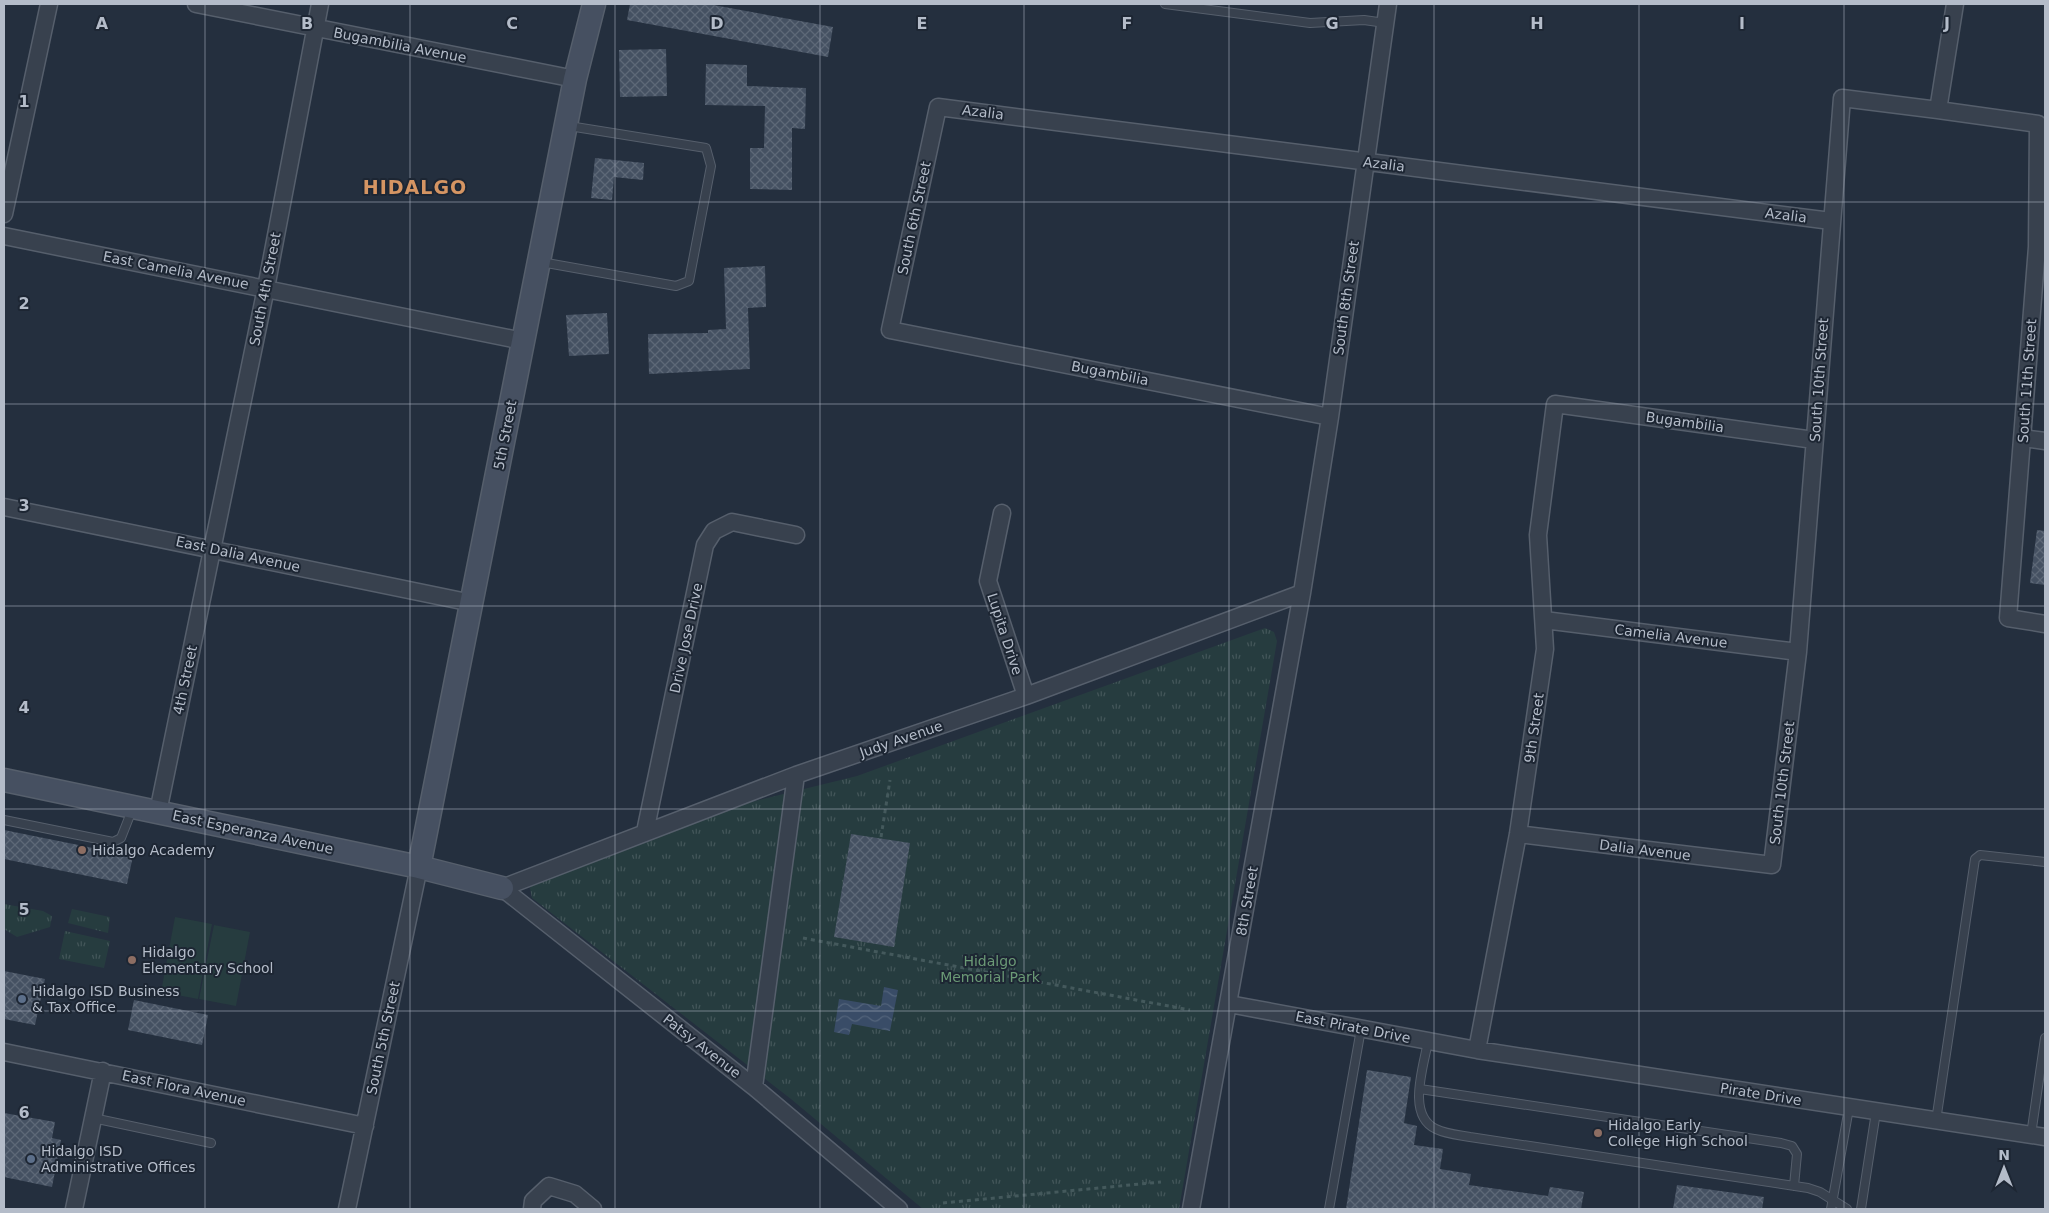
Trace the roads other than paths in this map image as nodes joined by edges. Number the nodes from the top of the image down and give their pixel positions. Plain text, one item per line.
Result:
1 (49, 4) edge
2 (196, 4) edge
3 (320, 4) edge
4 (594, 4) edge
5 (1165, 4) edge
6 (1388, 4) edge
7 (1955, 4) edge
8 (1385, 24) junction
9 (315, 28) junction
10 (576, 79) junction
11 (938, 107) joint
12 (1938, 110) junction
13 (2042, 125) edge
14 (567, 126) junction
15 (1364, 162) junction
16 (4, 214) edge
17 (1831, 220) junction
18 (4, 236) edge
19 (2041, 248) edge
20 (540, 262) junction
21 (266, 288) junction
22 (890, 330) joint
23 (524, 341) junction
24 (1555, 404) joint
25 (1330, 417) junction
26 (2023, 438) junction
27 (1814, 440) junction
28 (2045, 441) edge
29 (4, 507) edge
30 (1002, 513) dead end
31 (796, 535) dead end
32 (212, 548) junction
33 (1302, 593) junction
34 (472, 603) junction
35 (1544, 620) junction
36 (2045, 624) edge
37 (1798, 652) junction
38 (1026, 696) junction
39 (796, 775) junction
40 (4, 780) edge
41 (133, 807) junction
42 (158, 812) junction
43 (4, 820) edge
44 (646, 832) junction
45 (1518, 834) junction
46 (2045, 862) edge
47 (1772, 865) joint
48 (419, 867) junction
49 (502, 888) junction
50 (1229, 1004) junction
51 (1361, 1029) junction
52 (2045, 1038) edge
53 (1428, 1041) junction
54 (1477, 1050) junction
55 (4, 1052) edge
56 (103, 1072) junction
57 (754, 1087) junction
58 (1420, 1089) junction
59 (1849, 1108) junction
60 (1876, 1112) junction
61 (92, 1118) junction
62 (1936, 1121) junction
63 (365, 1126) junction
64 (2038, 1136) edge
65 (211, 1143) dead end
66 (1794, 1186) junction
67 (1832, 1200) junction
68 (74, 1209) edge
69 (347, 1209) edge
70 (532, 1209) edge
71 (593, 1209) edge
72 (899, 1209) edge
73 (1191, 1209) edge
74 (1329, 1209) edge
75 (1831, 1209) edge
76 (1847, 1209) edge
77 (1862, 1209) edge

1 - 16 street
2 - 9 street, Bugambilia Avenue
3 - 9 street
4 - 10 street, 5th Street
5 - 8 lane
6 - 8 street, South 8th Street
7 - 12 street
8 - 15 street, South 8th Street
9 - 10 street, Bugambilia Avenue
9 - 21 street, South 4th Street
10 - 14 street, 5th Street
11 - 15 street, Azalia
11 - 22 street, South 6th Street
12 - 13 street, South 11th Street
12 - 17 street, South 10th Street
13 - 19 street, South 11th Street
14 - 20 street, 5th Street
14 - 20 lane
15 - 17 street, Azalia
15 - 25 street, South 8th Street
17 - 27 street, South 10th Street
18 - 21 street, East Camelia Avenue
19 - 26 street, South 11th Street
20 - 23 street, 5th Street
21 - 23 street, East Camelia Avenue
21 - 32 street, South 4th Street
22 - 25 street, Bugambilia
23 - 34 street, 5th Street
24 - 27 street, Bugambilia
24 - 35 street, 9th Street
25 - 33 street, South 8th Street
26 - 28 street
26 - 36 street, South 11th Street
27 - 37 street, South 10th Street
29 - 32 street, East Dalia Avenue
30 - 38 street, Lupita Drive
31 - 44 street, Drive Jose Drive
32 - 34 street, East Dalia Avenue
32 - 42 street, 4th Street
33 - 38 street, Judy Avenue
33 - 50 street, 8th Street
34 - 48 street, 5th Street
35 - 37 street, Camelia Avenue
35 - 45 street, 9th Street
37 - 47 street, South 10th Street
38 - 39 street, Judy Avenue
39 - 44 street, Judy Avenue
39 - 57 street
40 - 41 street, East Esperanza Avenue
41 - 42 street, East Esperanza Avenue
41 - 43 lane
42 - 48 street, East Esperanza Avenue
44 - 49 street, Judy Avenue
45 - 47 street, Dalia Avenue
45 - 54 street, 9th Street
46 - 62 lane
48 - 49 street, East Esperanza Avenue
48 - 63 street, South 5th Street
49 - 57 street, Patsy Avenue
50 - 51 street, East Pirate Drive
50 - 73 street, 8th Street
51 - 53 street, East Pirate Drive
51 - 74 lane
52 - 64 lane
53 - 54 street, East Pirate Drive
53 - 58 lane
54 - 59 street, Pirate Drive
55 - 56 street, East Flora Avenue
56 - 61 street
56 - 63 street, East Flora Avenue
57 - 72 street, Patsy Avenue
58 - 66 lane
58 - 66 lane
59 - 60 street, Pirate Drive
59 - 67 lane
60 - 62 street, Pirate Drive
60 - 77 lane
61 - 65 lane
61 - 68 street
62 - 64 street, Pirate Drive
63 - 69 street, South 5th Street
66 - 67 lane
67 - 75 lane
67 - 76 lane
70 - 71 street

